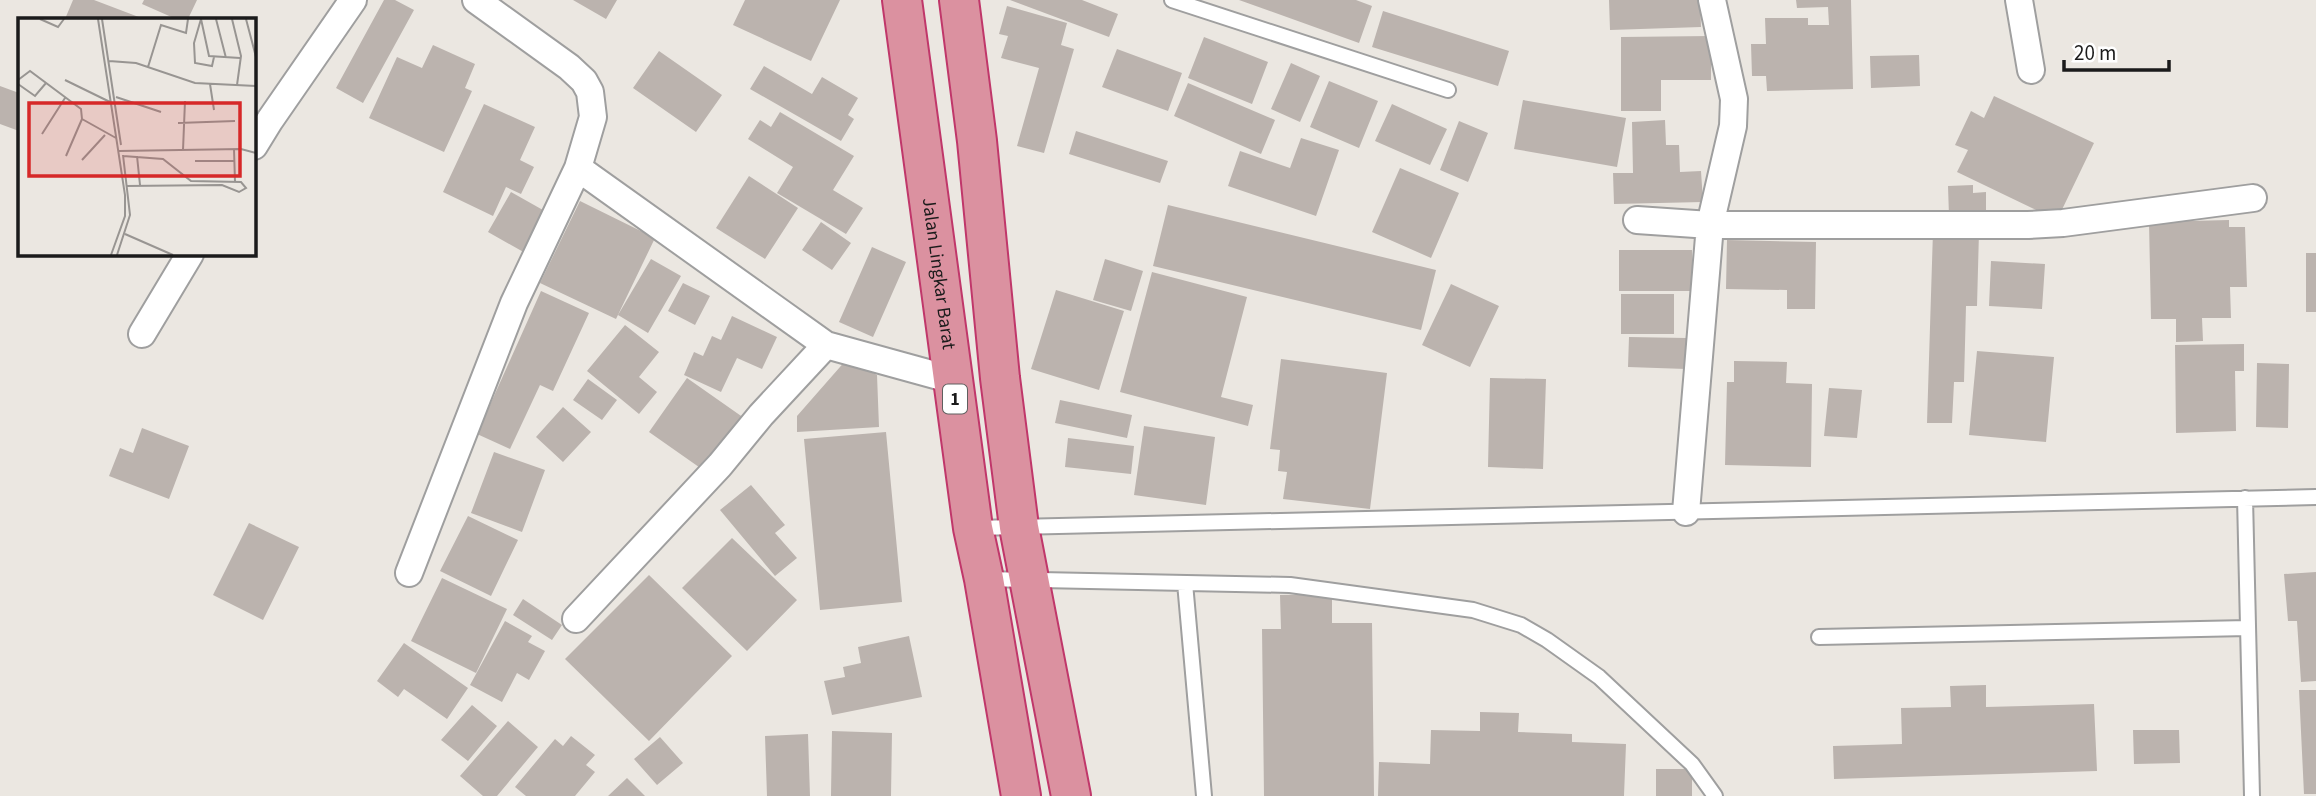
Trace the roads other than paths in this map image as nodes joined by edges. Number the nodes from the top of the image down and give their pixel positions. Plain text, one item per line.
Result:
1 (353, 0) edge
2 (476, 0) edge
3 (902, 0) edge
4 (959, 0) edge
5 (1172, 0) edge
6 (1712, 0) edge
7 (2019, 0) edge
8 (2031, 70) dead end
9 (1448, 90) dead end
10 (256, 143) edge
11 (578, 168) junction
12 (2253, 198) dead end
13 (1637, 220) dead end
14 (1710, 225) junction
15 (189, 256) edge
16 (142, 334) dead end
17 (826, 345) junction
18 (953, 380) junction
19 (2316, 497) edge
20 (2245, 498) junction
21 (1686, 512) junction
22 (1019, 527) junction
23 (973, 528) junction
24 (410, 573) dead end
25 (984, 579) junction
26 (1030, 579) junction
27 (1185, 583) junction
28 (576, 619) dead end
29 (2248, 628) junction
30 (1819, 637) dead end
31 (1021, 796) edge
32 (1072, 796) edge
33 (1204, 796) edge
34 (1715, 796) edge
35 (2252, 796) edge

1 - 10 street
2 - 11 street
3 - 18 highway, Jalan Lingkar Barat / 1
4 - 22 highway
5 - 9 lane
6 - 14 street
7 - 8 street
11 - 17 street
11 - 24 street
12 - 14 street
13 - 14 street
14 - 21 street
15 - 16 street
17 - 18 street
17 - 28 street
18 - 23 highway, Jalan Lingkar Barat / 1
19 - 20 lane
20 - 21 lane
20 - 29 lane
21 - 22 lane
22 - 23 lane
22 - 26 highway
23 - 25 highway, Jalan Lingkar Barat / 1
25 - 26 lane
25 - 31 highway, Jalan Lingkar Barat / 1
26 - 27 lane
26 - 32 highway
27 - 33 lane
27 - 34 lane
29 - 30 lane
29 - 35 lane

